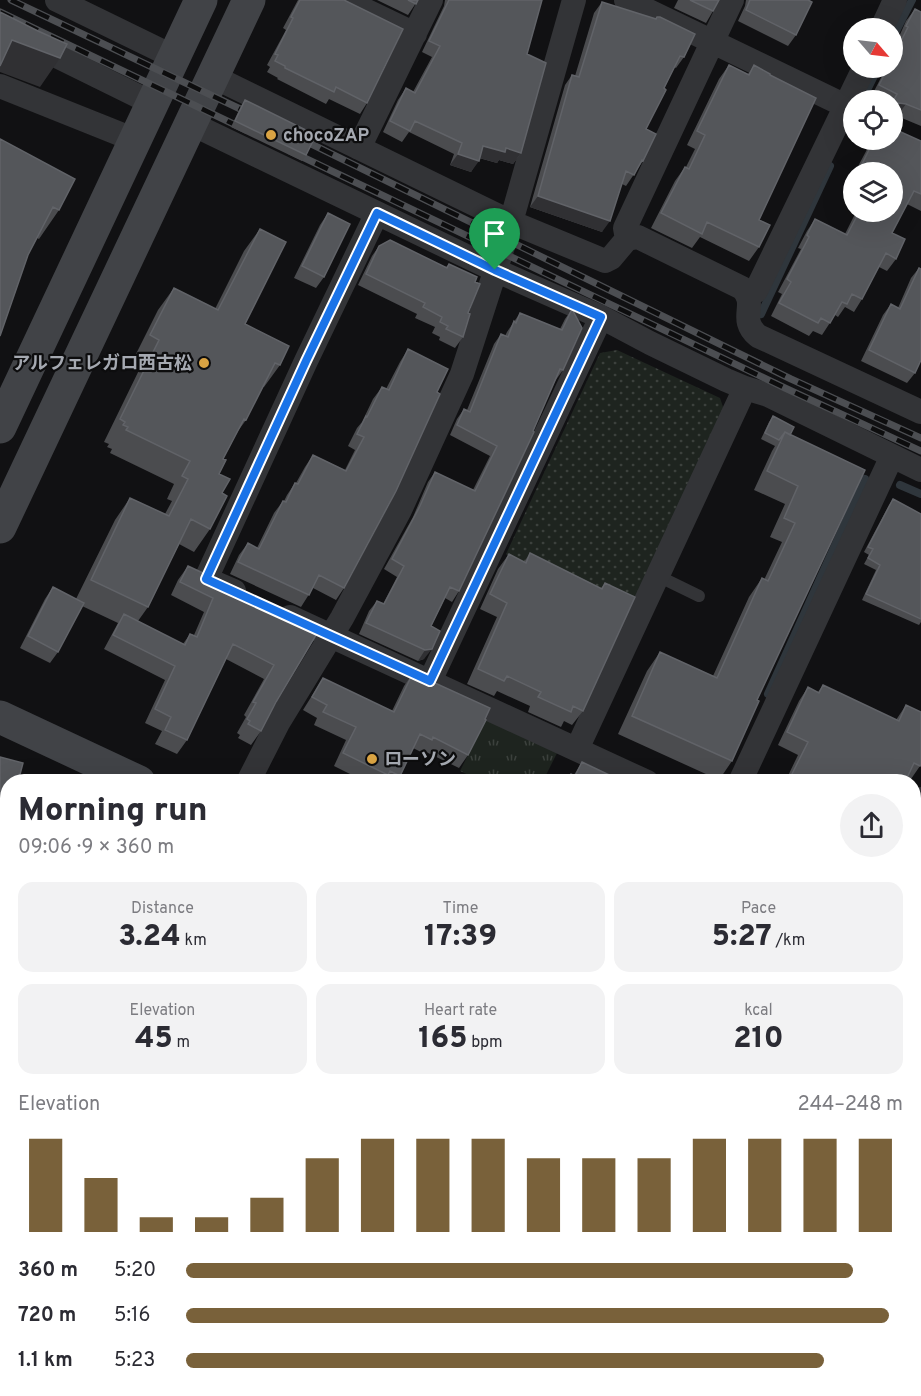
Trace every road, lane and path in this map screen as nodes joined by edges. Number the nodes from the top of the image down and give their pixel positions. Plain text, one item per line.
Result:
1 (57, 0) edge
2 (201, 0) edge
3 (249, 0) edge
4 (344, 0) edge
5 (431, 0) edge
6 (574, 0) edge
7 (626, 0) edge
8 (732, 0) edge
9 (895, 0) edge
10 (887, 18) edge
11 (0, 28) edge
12 (415, 34) junction
13 (712, 42) junction
14 (174, 57) junction
15 (214, 76) junction
16 (0, 86) edge
17 (152, 103) junction
18 (843, 105) edge
19 (843, 120) edge
20 (192, 124) junction
21 (135, 140) junction
22 (359, 148) junction
23 (377, 213) junction
24 (511, 222) junction
25 (627, 239) junction
26 (495, 270) junction
27 (748, 296) junction
28 (601, 317) junction
29 (745, 388) junction
30 (918, 404) edge
31 (0, 428) edge
32 (892, 456) junction
33 (921, 470) edge
34 (0, 527) edge
35 (658, 576) junction
36 (699, 596) dead end
37 (331, 636) junction
38 (430, 681) junction
39 (0, 717) edge
40 (577, 749) junction
41 (122, 774) edge
42 (252, 774) edge
43 (630, 774) edge
44 (744, 774) edge

1 - 14 street
2 - 14 street
3 - 15 street
4 - 12 street
5 - 12 street
6 - 24 street
7 - 13 street
8 - 13 street
9 - 10 street
11 - 17 street
12 - 22 street
13 - 18 street
13 - 25 street
14 - 17 street
15 - 20 street
15 - 22 street
16 - 21 street
17 - 21 street
19 - 27 street
20 - 23 street
20 - 34 street
21 - 31 street
22 - 24 street
23 - 26 street
23 - 37 street
24 - 25 street
24 - 26 street
25 - 27 street
26 - 28 street
26 - 37 street
27 - 30 street
28 - 29 street
28 - 38 street
29 - 32 street
29 - 35 street
32 - 33 street
32 - 44 street
35 - 36 lane
35 - 40 street
37 - 38 street
37 - 42 street
38 - 40 street
39 - 41 street
40 - 43 street

